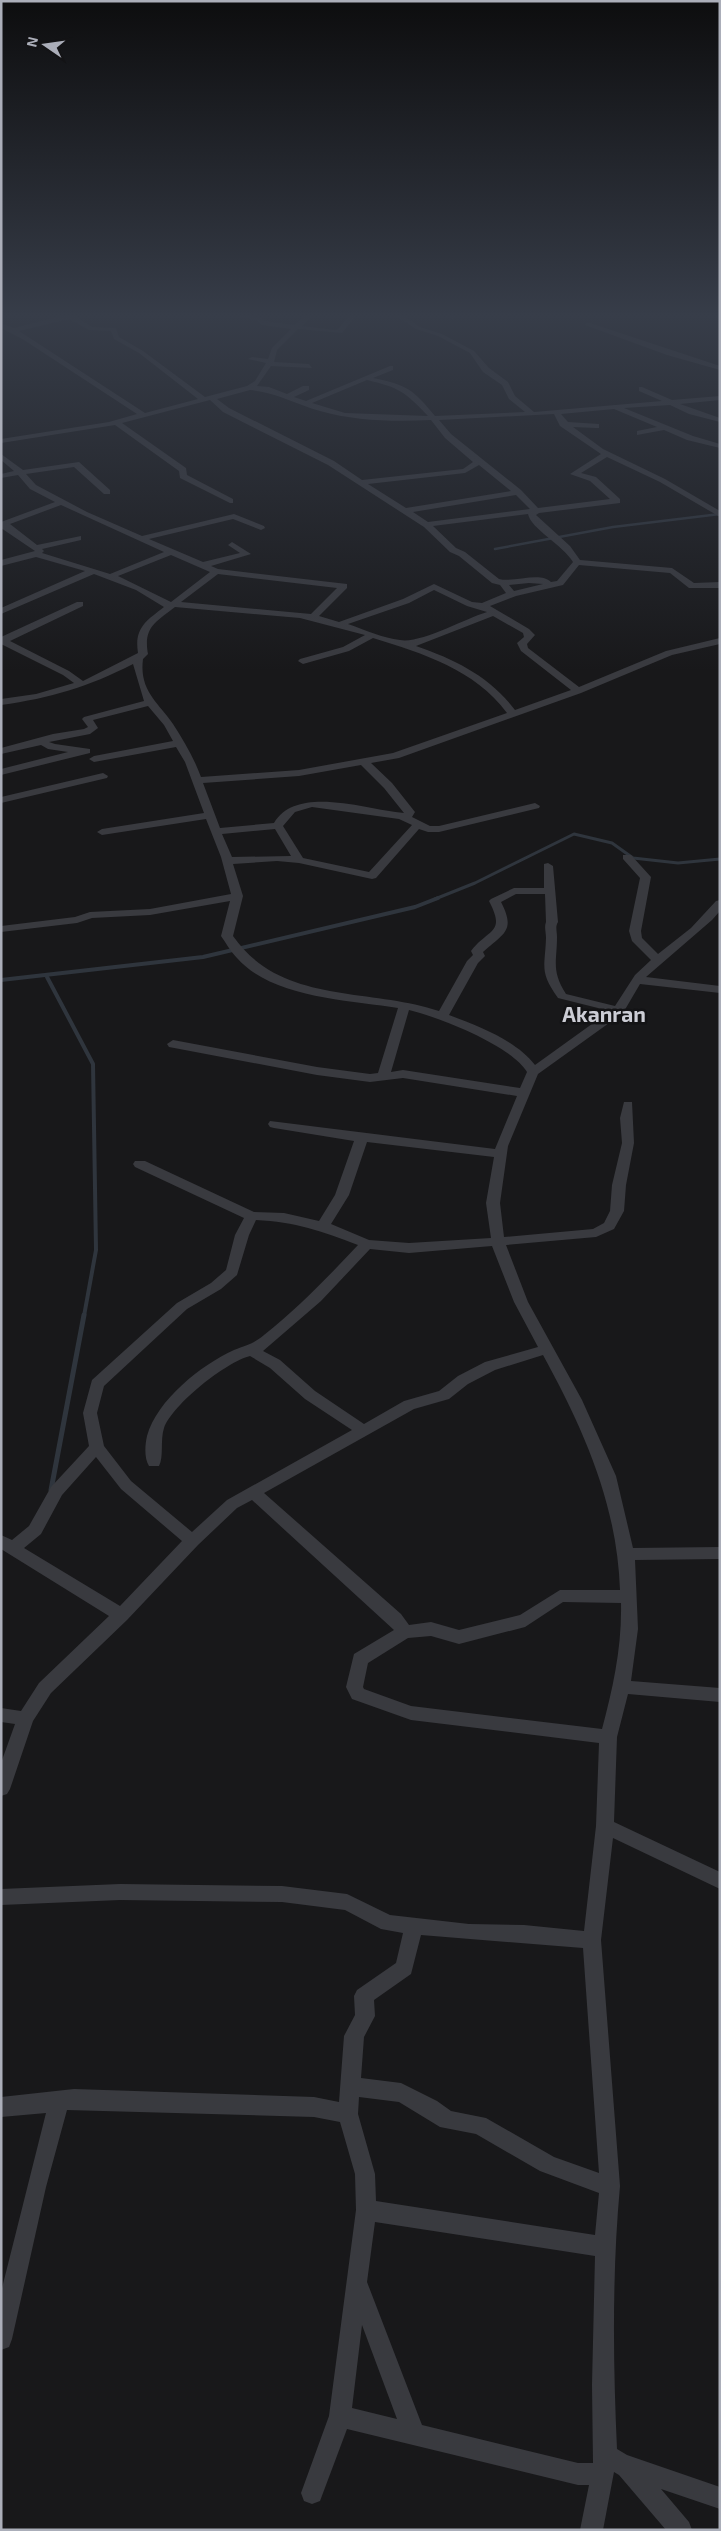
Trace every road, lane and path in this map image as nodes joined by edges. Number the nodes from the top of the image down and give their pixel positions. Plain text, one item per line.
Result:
1 (43, 434) edge
2 (133, 434) edge
3 (273, 434) edge
4 (447, 434) edge
5 (575, 434) edge
6 (682, 434) edge
7 (1, 441) edge
8 (720, 446) edge
9 (607, 454) junction
10 (1, 456) edge
11 (477, 460) junction
12 (20, 472) junction
13 (1, 476) edge
14 (361, 482) junction
15 (107, 492) dead end
16 (518, 492) junction
17 (230, 501) dead end
18 (62, 502) junction
19 (404, 511) junction
20 (535, 512) junction
21 (720, 515) edge
22 (4, 525) edge
23 (427, 526) junction
24 (261, 528) dead end
25 (78, 538) dead end
26 (142, 538) junction
27 (232, 545) dead end
28 (36, 551) junction
29 (170, 552) junction
30 (577, 562) junction
31 (1, 564) edge
32 (209, 568) junction
33 (91, 572) junction
34 (109, 577) junction
35 (503, 583) junction
36 (560, 583) junction
37 (720, 585) edge
38 (512, 594) junction
39 (80, 604) dead end
40 (170, 605) junction
41 (483, 606) junction
42 (1, 611) edge
43 (492, 613) junction
44 (314, 616) dead end
45 (341, 624) junction
46 (372, 635) junction
47 (2, 641) edge
48 (394, 641) junction
49 (720, 641) edge
50 (138, 658) junction
51 (303, 661) dead end
52 (81, 684) junction
53 (578, 691) junction
54 (1, 702) edge
55 (149, 703) junction
56 (512, 713) junction
57 (179, 743) junction
58 (30, 746) junction
59 (1, 751) edge
60 (94, 760) dead end
61 (363, 762) junction
62 (1, 772) edge
63 (103, 776) dead end
64 (196, 780) junction
65 (1, 800) edge
66 (535, 806) dead end
67 (210, 814) junction
68 (402, 816) junction
69 (418, 824) junction
70 (278, 826) junction
71 (104, 828) dead end
72 (218, 832) junction
73 (627, 857) dead end
74 (299, 860) junction
75 (227, 861) junction
76 (548, 866) dead end
77 (549, 891) junction
78 (237, 896) junction
79 (720, 904) edge
80 (1, 930) edge
81 (656, 959) junction
82 (638, 980) junction
83 (720, 990) edge
84 (404, 1005) junction
85 (619, 1010) junction
86 (443, 1015) junction
87 (173, 1044) dead end
88 (533, 1072) junction
89 (384, 1075) junction
90 (525, 1093) junction
91 (628, 1105) dead end
92 (274, 1124) dead end
93 (362, 1137) junction
94 (500, 1154) junction
95 (140, 1164) dead end
96 (252, 1216) junction
97 (324, 1226) junction
98 (498, 1243) junction
99 (367, 1244) junction
100 (547, 1349) junction
101 (252, 1351) junction
102 (362, 1430) junction
103 (97, 1447) junction
104 (154, 1462) dead end
105 (253, 1492) junction
106 (192, 1541) junction
107 (7, 1545) edge
108 (720, 1553) edge
109 (627, 1554) junction
110 (629, 1597) junction
111 (121, 1615) junction
112 (405, 1632) junction
113 (622, 1687) junction
114 (720, 1695) edge
115 (1, 1715) edge
116 (25, 1719) junction
117 (608, 1737) junction
118 (1, 1789) edge
119 (605, 1826) junction
120 (720, 1881) edge
121 (1, 1897) edge
122 (414, 1926) junction
123 (592, 1940) junction
124 (352, 2086) junction
125 (59, 2102) junction
126 (1, 2107) edge
127 (348, 2114) junction
128 (610, 2186) junction
129 (366, 2210) junction
130 (606, 2247) junction
131 (357, 2282) junction
132 (1, 2339) edge
133 (340, 2416) junction
134 (414, 2434) junction
135 (604, 2465) junction
136 (626, 2466) junction
137 (312, 2493) dead end
138 (720, 2498) edge
139 (591, 2530) edge
140 (681, 2530) edge

1 - 7 street
2 - 17 street
3 - 14 street
4 - 11 street
5 - 9 street
6 - 8 street
9 - 20 street
9 - 21 street
10 - 12 street
11 - 14 street
11 - 16 street
12 - 13 street
12 - 15 street
12 - 18 street
14 - 19 street
16 - 19 street
16 - 20 street
18 - 22 street
18 - 26 street
19 - 23 street
20 - 23 street
20 - 30 street
22 - 28 street
23 - 35 street
24 - 26 street
25 - 28 street
26 - 29 street
27 - 32 street
28 - 31 street
28 - 33 street
29 - 32 street
29 - 34 street
30 - 36 street
30 - 37 street
32 - 40 street
32 - 44 street
33 - 34 street
33 - 42 street
34 - 40 street
35 - 36 street
35 - 38 street
36 - 38 street
38 - 41 street
39 - 47 street
40 - 45 street
40 - 50 street
41 - 43 street
41 - 45 street
43 - 48 street
43 - 53 street
45 - 46 street
46 - 48 street
46 - 51 street
47 - 52 street
48 - 56 street
49 - 53 street
50 - 52 street
50 - 55 street
52 - 54 street
53 - 56 street
55 - 57 street
55 - 58 street
56 - 61 street
57 - 60 street
57 - 64 street
58 - 59 street
58 - 62 street
61 - 64 street
61 - 68 street
63 - 65 street
64 - 67 street
66 - 69 street
67 - 71 street
67 - 72 street
68 - 69 street
68 - 70 street
69 - 74 street
70 - 72 street
70 - 74 street
72 - 75 street
73 - 81 street
74 - 75 street
75 - 78 street
76 - 77 street
77 - 85 street
77 - 86 street
78 - 80 street
78 - 84 street
79 - 81 street
81 - 82 street
82 - 83 street
82 - 85 street
84 - 86 street
84 - 89 street
85 - 88 street
86 - 88 street
87 - 89 street
88 - 90 street
89 - 90 street
90 - 94 street
91 - 98 street
92 - 93 street
93 - 94 street
93 - 97 street
94 - 98 street
95 - 96 street
96 - 97 street
96 - 103 street
97 - 99 street
98 - 99 street
98 - 100 street
99 - 101 street
100 - 102 street
100 - 109 street
101 - 102 street
101 - 104 street
102 - 105 street
103 - 106 street
103 - 107 street
105 - 106 street
105 - 112 street
106 - 111 street
107 - 111 street
108 - 109 street
109 - 110 street
110 - 112 street
110 - 113 street
111 - 116 street
112 - 117 street
113 - 114 street
113 - 117 street
115 - 116 street
116 - 118 street
117 - 119 street
119 - 120 street
119 - 123 street
121 - 122 street
122 - 123 street
122 - 124 street
123 - 128 street
124 - 127 street
124 - 128 street
125 - 126 street
125 - 127 street
125 - 132 street
127 - 129 street
128 - 130 street
129 - 130 street
129 - 131 street
130 - 135 street
131 - 133 street
131 - 134 street
133 - 134 street
133 - 137 street
134 - 135 street
135 - 136 street
135 - 139 street
136 - 138 street
136 - 140 street

